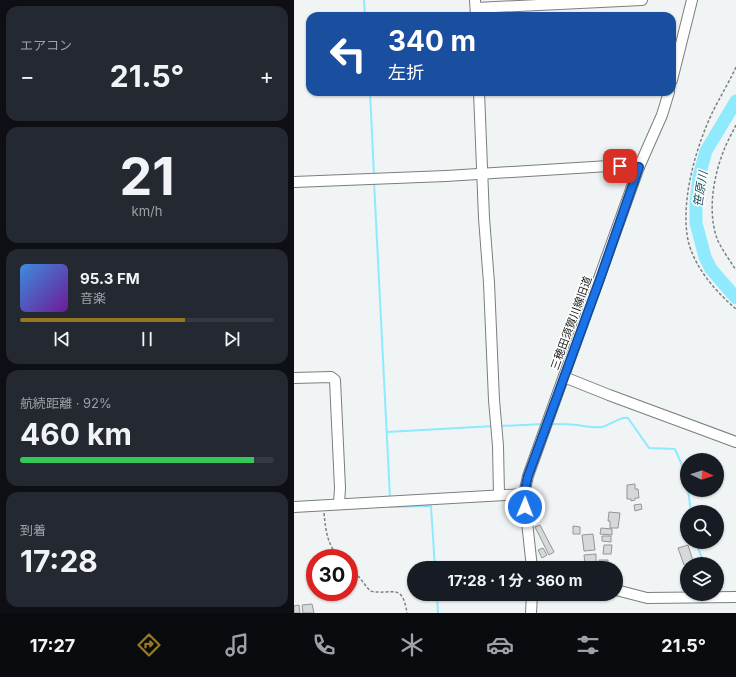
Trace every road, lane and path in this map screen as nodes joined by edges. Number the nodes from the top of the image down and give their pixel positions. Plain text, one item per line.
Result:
1 (642, 0) edge
2 (692, 0) edge
3 (476, 8) edge
4 (676, 64) edge
5 (736, 67) edge
6 (479, 96) edge
7 (668, 96) edge
8 (736, 125) edge
9 (639, 167) junction
10 (483, 174) junction
11 (294, 182) edge
12 (736, 270) edge
13 (736, 309) edge
14 (564, 377) junction
15 (294, 378) edge
16 (736, 442) edge
17 (524, 494) junction
18 (499, 495) junction
19 (339, 504) junction
20 (324, 505) junction
21 (294, 507) edge
22 (332, 549) edge
23 (531, 561) edge
24 (358, 576) edge
25 (623, 592) edge
26 (736, 597) edge
27 (532, 601) edge
28 (407, 613) edge
29 (531, 613) edge

1 - 3 street
2 - 4 street
5 - 13 path
6 - 10 street
7 - 9 street, 三穂田須賀川線旧道
8 - 12 path
9 - 10 street
9 - 14 street, 三穂田須賀川線旧道
10 - 11 street
10 - 18 street
14 - 16 street
14 - 17 street, 三穂田須賀川線旧道
15 - 19 street
17 - 18 street
17 - 23 street, 三穂田須賀川線旧道
18 - 19 street
19 - 20 street
20 - 21 street
20 - 22 path
24 - 28 path
25 - 26 street
27 - 29 street

